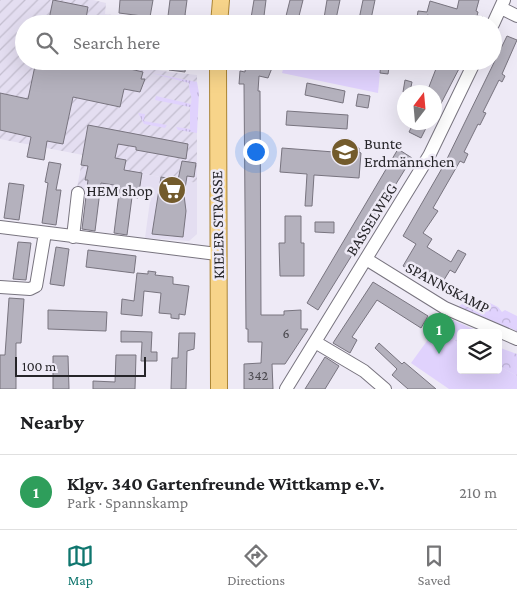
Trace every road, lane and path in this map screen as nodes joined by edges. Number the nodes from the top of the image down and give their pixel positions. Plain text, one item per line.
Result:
1 (221, 0) edge
2 (503, 4) edge
3 (220, 15) edge
4 (517, 16) edge
5 (218, 70) edge
6 (471, 70) edge
7 (78, 193) dead end
8 (0, 227) edge
9 (45, 233) junction
10 (72, 236) junction
11 (217, 254) junction
12 (366, 259) junction
13 (0, 287) edge
14 (517, 339) edge
15 (315, 342) junction
16 (219, 389) edge
17 (286, 389) edge
18 (385, 389) edge

1 - 3 main road
2 - 4 street
5 - 11 main road, KIELER STRASSE
6 - 12 street, BASSELWEG
7 - 10 street
8 - 9 street
9 - 10 street
9 - 13 street
10 - 11 street
11 - 16 main road, KIELER STRASSE
12 - 14 street, SPANNSKAMP
12 - 15 street, BASSELWEG
15 - 17 street, BASSELWEG
15 - 18 street

